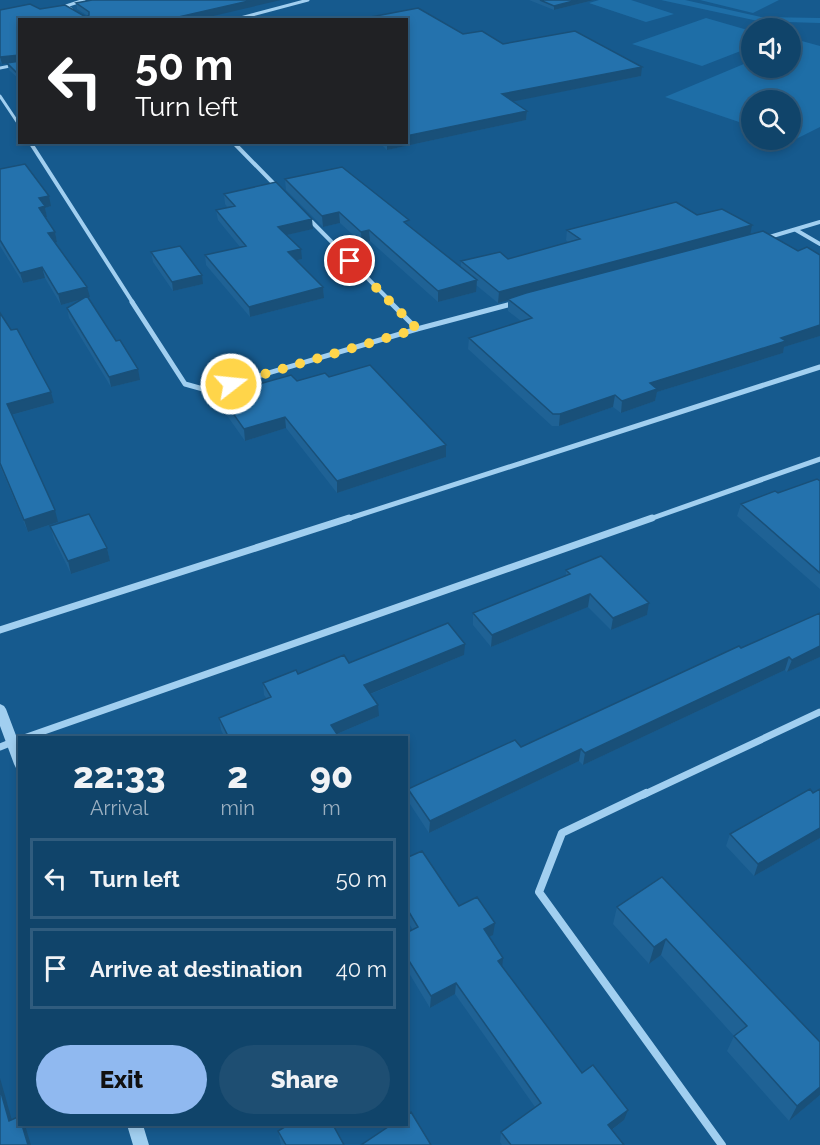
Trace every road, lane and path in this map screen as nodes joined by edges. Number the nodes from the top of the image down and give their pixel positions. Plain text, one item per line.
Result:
1 (84, 0) edge
2 (308, 0) edge
3 (73, 11) edge
4 (240, 18) edge
5 (18, 64) edge
6 (0, 68) edge
7 (0, 96) edge
8 (18, 123) edge
9 (31, 144) edge
10 (235, 144) edge
11 (284, 193) edge
12 (300, 210) edge
13 (820, 222) edge
14 (796, 230) junction
15 (762, 239) edge
16 (820, 244) edge
17 (521, 302) edge
18 (417, 329) junction
19 (820, 367) edge
20 (820, 459) edge
21 (0, 630) edge
22 (0, 709) edge
23 (820, 712) edge
24 (29, 736) edge
25 (18, 740) edge
26 (0, 747) edge
27 (135, 1126) edge
28 (141, 1145) edge
29 (722, 1145) edge

1 - 3 street
2 - 4 street
5 - 6 street
7 - 8 street
9 - 18 street
10 - 11 street
12 - 18 street
13 - 14 street
14 - 15 street
14 - 16 street
17 - 18 street
19 - 21 street
20 - 24 street
22 - 25 street
23 - 29 street
25 - 26 street
27 - 28 street

